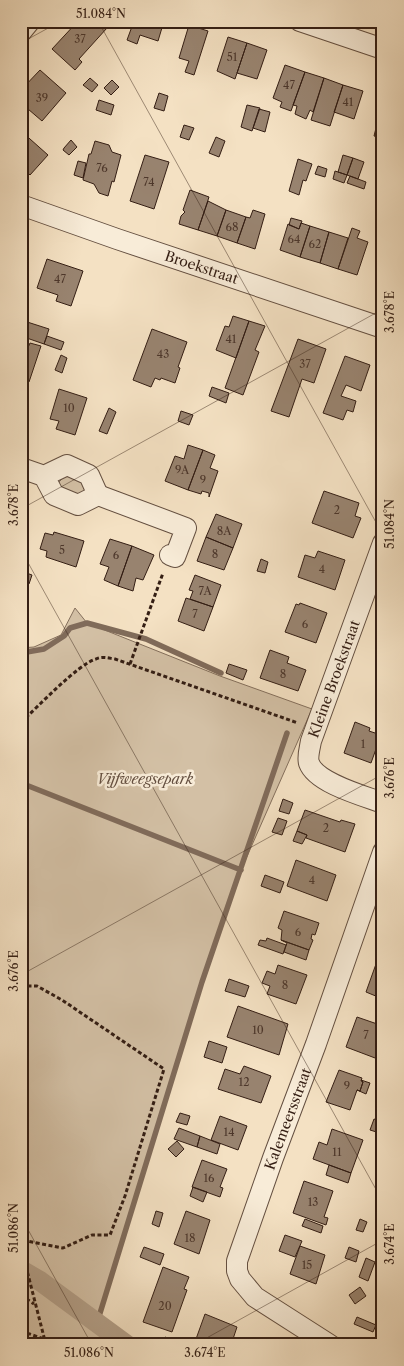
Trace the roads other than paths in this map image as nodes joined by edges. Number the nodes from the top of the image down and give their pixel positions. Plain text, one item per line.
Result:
1 (30, 21) edge
2 (300, 21) edge
3 (21, 32) edge
4 (382, 47) edge
5 (21, 205) edge
6 (383, 328) edge
7 (21, 468) edge
8 (44, 476) junction
9 (98, 495) junction
10 (383, 543) edge
11 (170, 555) road end
12 (383, 803) edge
13 (383, 852) edge
14 (330, 1345) edge

1 - 3 street
2 - 4 street
5 - 6 street, Broekstraat
7 - 8 street
8 - 9 street
8 - 9 street
9 - 11 street
10 - 12 street, Kleine Broekstraat
13 - 14 street, Kalemeersstraat

